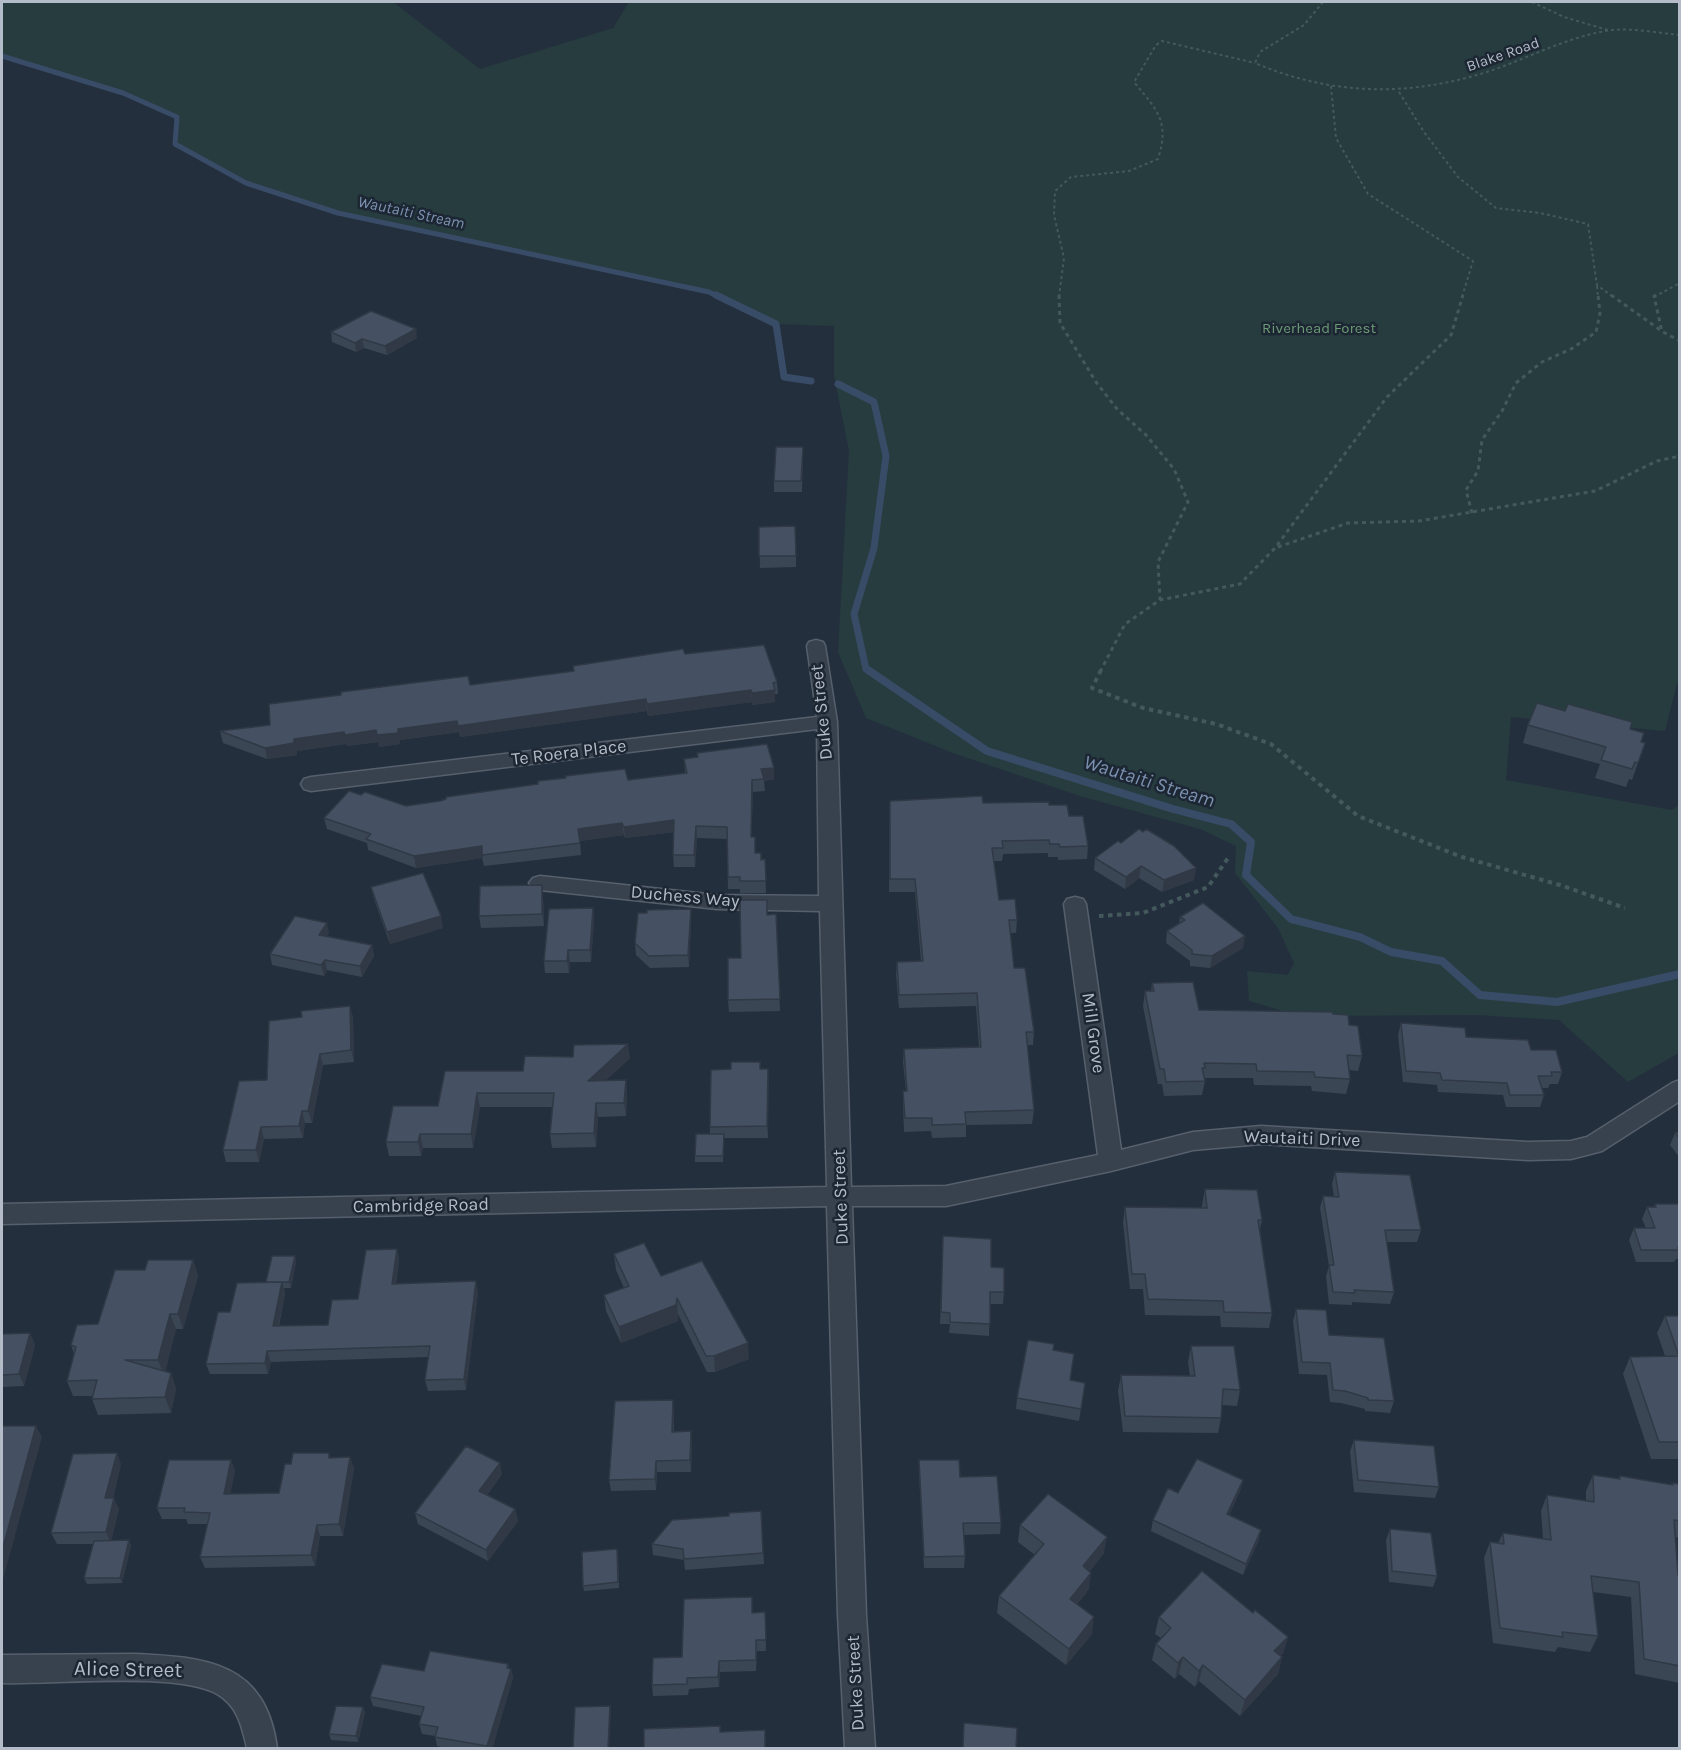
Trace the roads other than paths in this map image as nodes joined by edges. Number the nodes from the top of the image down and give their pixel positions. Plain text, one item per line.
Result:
1 (816, 646) dead end
2 (827, 722) junction
3 (311, 784) dead end
4 (540, 884) edge
5 (830, 904) junction
6 (1076, 911) road end
7 (1680, 1089) edge
8 (1111, 1162) junction
9 (841, 1197) junction
10 (2, 1214) edge
11 (2, 1669) edge
12 (262, 1749) edge
13 (860, 1749) edge

1 - 2 street, Duke Street
2 - 3 street, Te Roera Place
2 - 5 street, Duke Street
4 - 5 street, Duchess Way
5 - 9 street, Duke Street
6 - 8 street, Mill Grove
7 - 8 street, Wautaiti Drive
8 - 9 street, Wautaiti Drive
9 - 10 street, Cambridge Road
9 - 13 street, Duke Street
11 - 12 street, Alice Street

